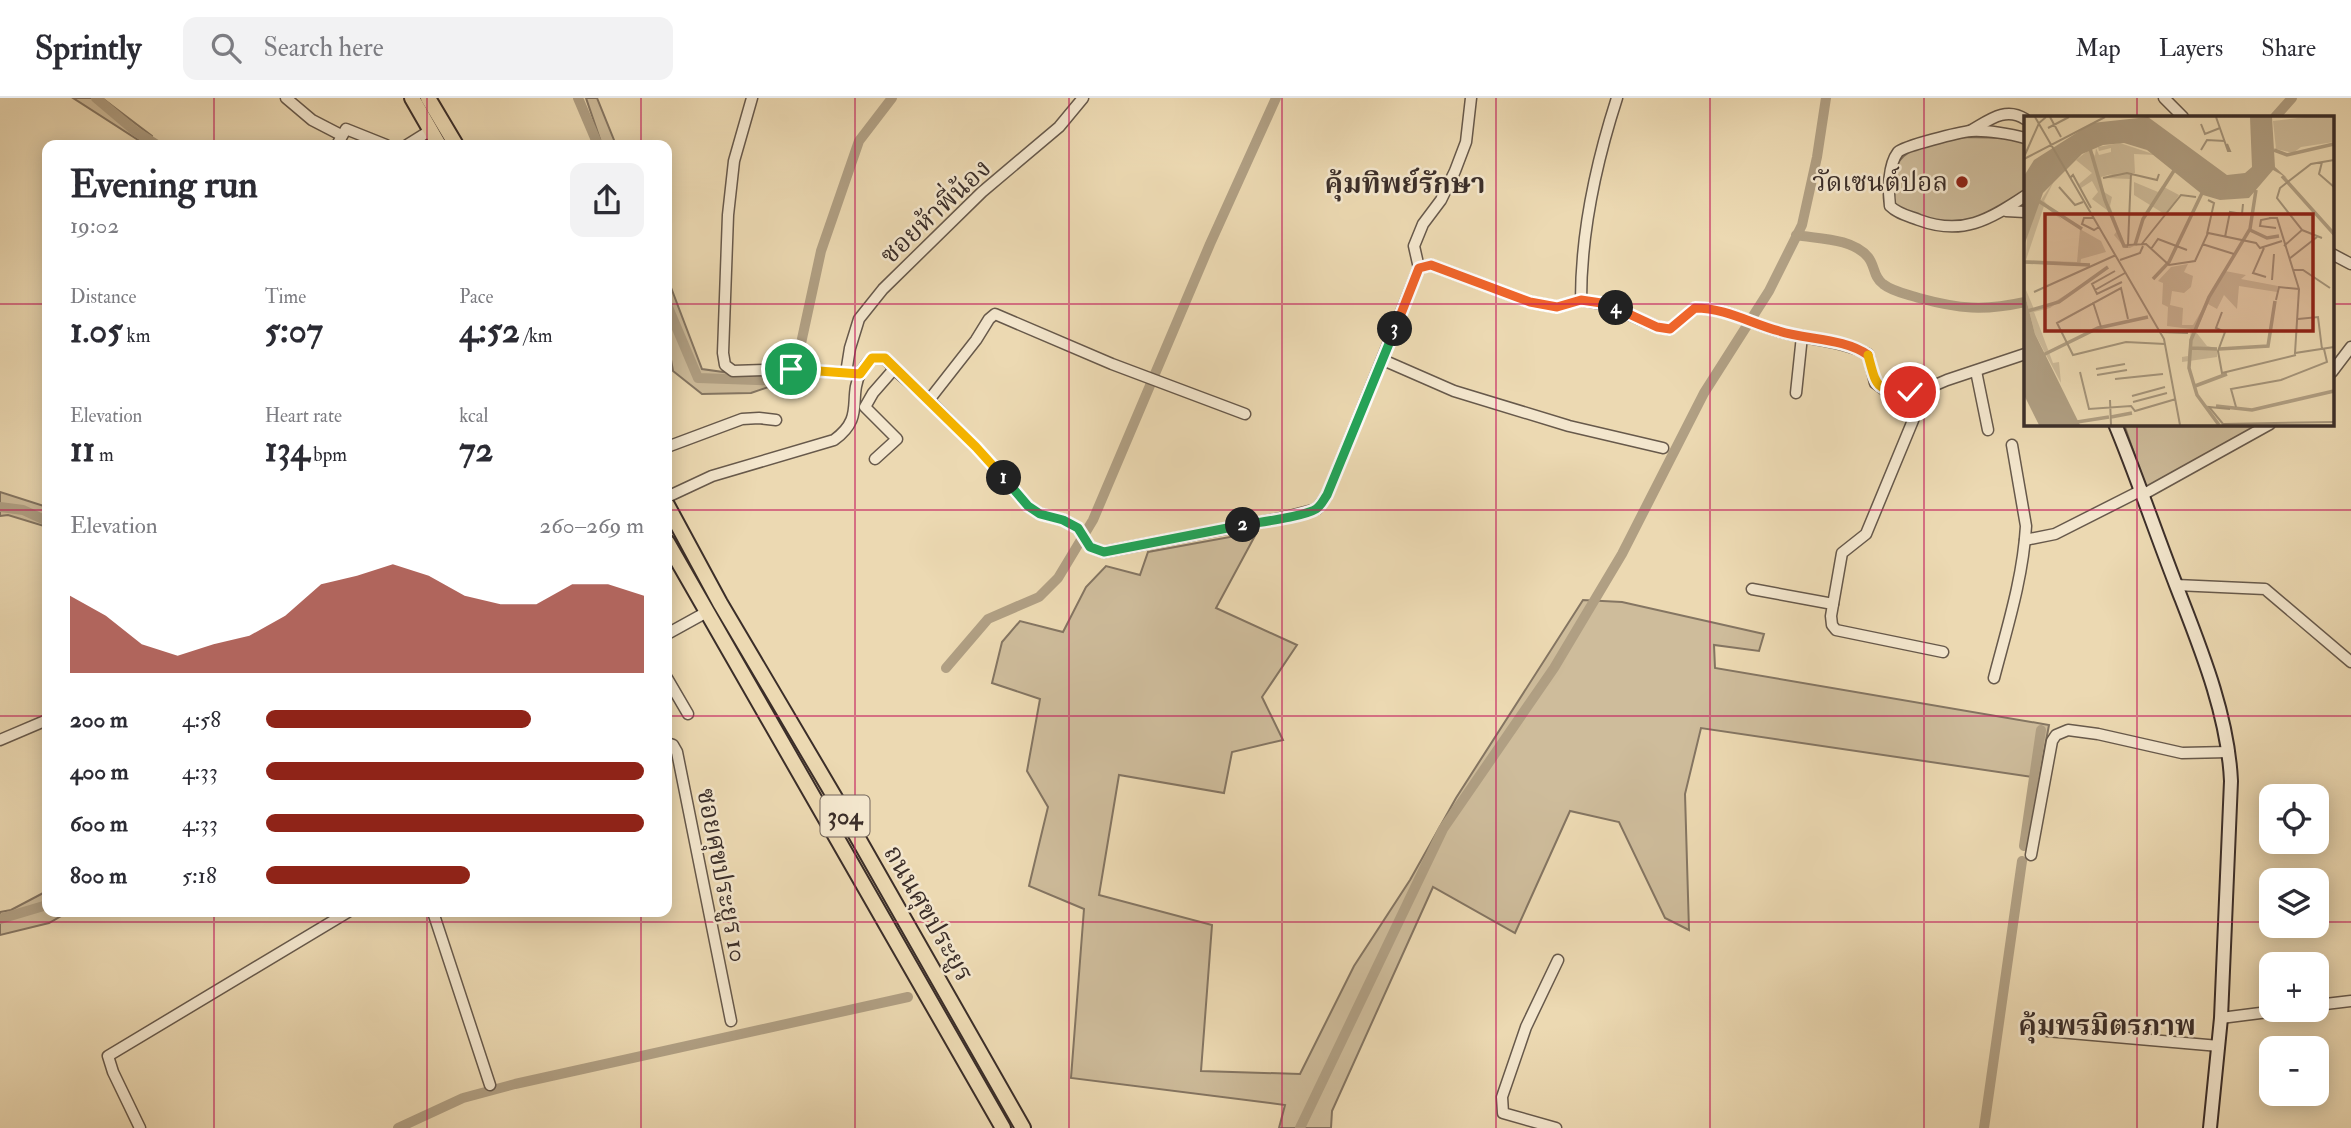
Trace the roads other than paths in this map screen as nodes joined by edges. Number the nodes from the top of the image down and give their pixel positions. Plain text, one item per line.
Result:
1 (286, 98) edge
2 (751, 98) edge
3 (1083, 98) edge
4 (1471, 98) edge
5 (1617, 98) edge
6 (2164, 98) edge
7 (416, 99) edge
8 (2182, 116) edge
9 (2024, 117) edge
10 (431, 130) junction
11 (1970, 131) junction
12 (2024, 138) edge
13 (339, 140) edge
14 (374, 140) edge
15 (415, 140) edge
16 (436, 140) edge
17 (452, 140) edge
18 (2024, 197) edge
19 (2006, 211) junction
20 (2024, 212) edge
21 (2334, 255) edge
22 (2351, 264) edge
23 (1419, 268) junction
24 (1581, 300) junction
25 (1802, 336) junction
26 (2351, 347) edge
27 (2024, 354) edge
28 (1383, 360) junction
29 (894, 369) junction
30 (2334, 369) edge
31 (1976, 371) junction
32 (846, 373) junction
33 (860, 374) junction
34 (1926, 389) junction
35 (1796, 393) dead end
36 (929, 400) junction
37 (860, 405) junction
38 (1245, 414) dead end
39 (776, 420) dead end
40 (2115, 425) edge
41 (2268, 425) edge
42 (1988, 430) dead end
43 (672, 445) edge
44 (2012, 445) dead end
45 (1663, 448) dead end
46 (875, 459) dead end
47 (2143, 492) junction
48 (672, 495) edge
49 (672, 514) edge
50 (2025, 540) junction
51 (672, 551) edge
52 (2176, 585) junction
53 (1752, 589) dead end
54 (720, 603) junction
55 (1833, 604) junction
56 (705, 613) junction
57 (672, 631) edge
58 (1943, 652) dead end
59 (2351, 662) edge
60 (1994, 678) dead end
61 (672, 695) edge
62 (688, 714) dead end
63 (42, 722) edge
64 (0, 740) edge
65 (672, 745) edge
66 (2229, 752) junction
67 (2031, 855) dead end
68 (340, 917) edge
69 (435, 917) edge
70 (1558, 960) dead end
71 (2351, 1001) edge
72 (2329, 1004) edge
73 (2259, 1013) edge
74 (2221, 1018) junction
75 (731, 1021) dead end
76 (2047, 1031) dead end
77 (2218, 1046) junction
78 (490, 1085) dead end
79 (140, 1128) edge
80 (1003, 1128) edge
81 (1023, 1128) edge
82 (1556, 1128) edge
83 (2210, 1128) edge

1 - 13 street
2 - 32 street
3 - 32 street, ซอยห้าพี่น้อง
4 - 23 street
5 - 24 street
6 - 8 street
7 - 10 main road
7 - 17 main road
9 - 11 street
10 - 15 street
10 - 16 main road
11 - 12 street
11 - 19 street
13 - 14 street
18 - 19 street
19 - 20 street
21 - 22 street
23 - 24 street
23 - 28 street
24 - 25 street
25 - 34 street
25 - 35 street
26 - 30 street
27 - 31 street
28 - 36 street
28 - 45 street
29 - 33 street
29 - 36 street
29 - 37 street
31 - 34 street
31 - 42 street
32 - 33 street
33 - 37 street
34 - 55 street
36 - 38 street
37 - 46 street
37 - 48 street
39 - 43 street
40 - 47 street
41 - 47 street
44 - 50 street
47 - 50 street
47 - 52 street
49 - 54 main road, ถนนศุขประยูร / 304
50 - 60 street
51 - 56 main road, ถนนศุขประยูร / 304
52 - 59 street
52 - 66 street
53 - 55 street
54 - 56 main road
54 - 81 main road, ถนนศุขประยูร / 304
55 - 58 street
56 - 57 street
56 - 80 main road, ถนนศุขประยูร / 304
61 - 62 street
63 - 64 street
65 - 75 street, ซอยศุขประยูร 10
66 - 67 street
66 - 74 street
68 - 79 street
69 - 78 street
70 - 82 street
71 - 72 street
73 - 74 street
74 - 77 street
76 - 77 street
77 - 83 street

